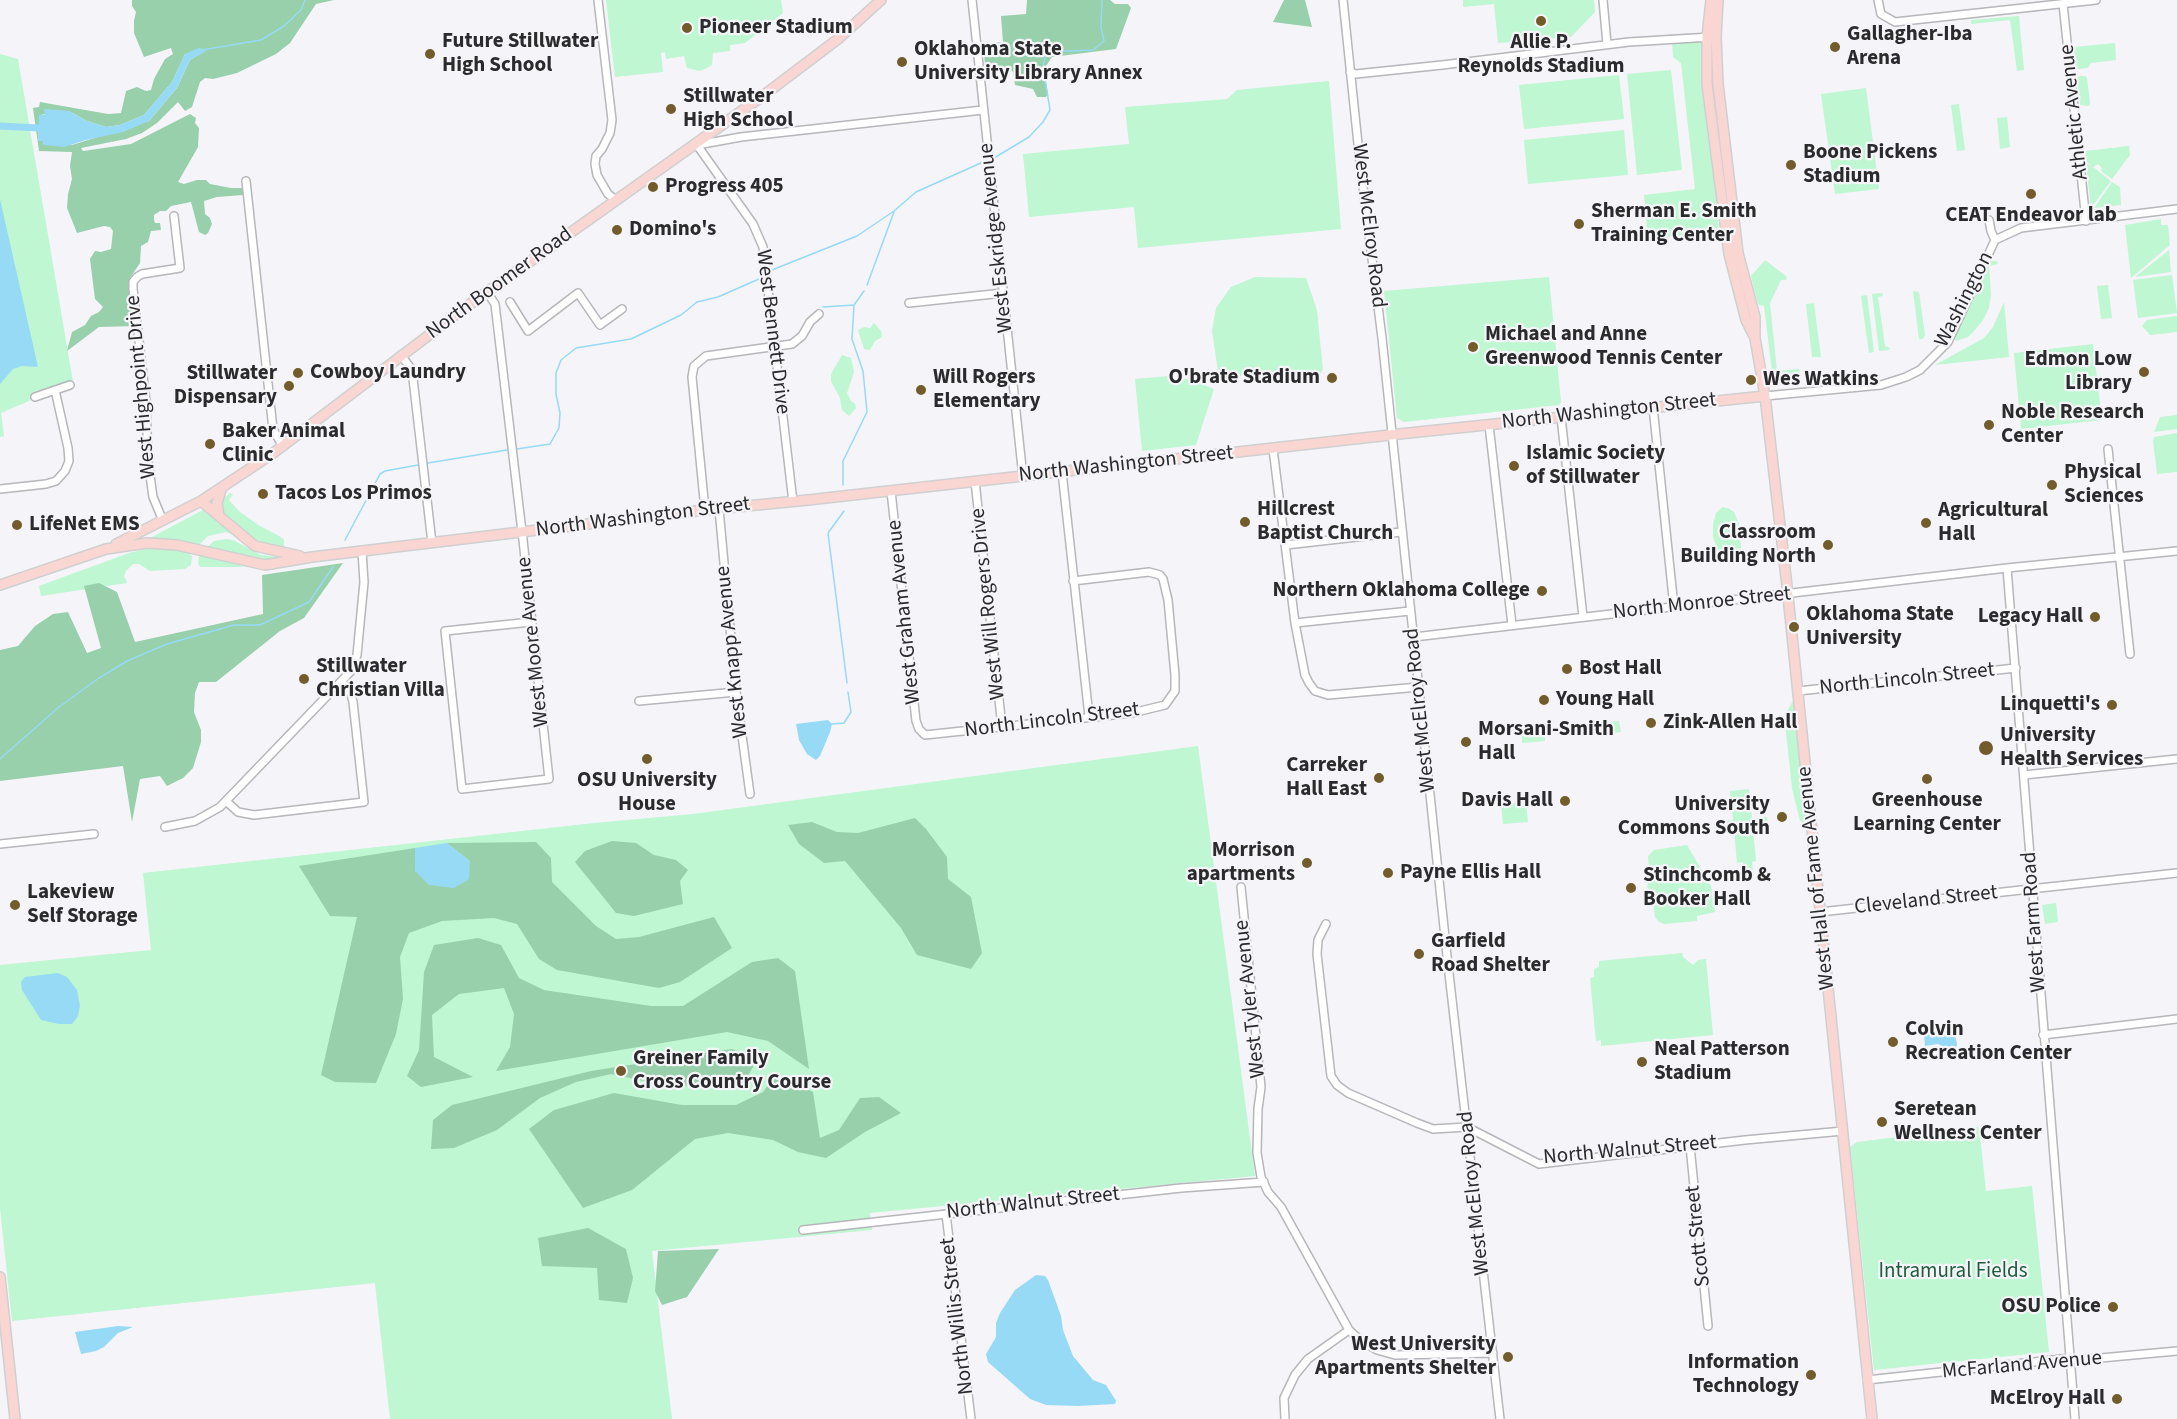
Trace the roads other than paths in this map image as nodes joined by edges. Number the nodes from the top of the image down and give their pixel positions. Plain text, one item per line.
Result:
1 (598, 0) edge
2 (881, 0) edge
3 (972, 0) edge
4 (1343, 0) edge
5 (1603, 0) edge
6 (1711, 0) edge
7 (1718, 0) edge
8 (1878, 0) edge
9 (2096, 0) edge
10 (2033, 3) edge
11 (2063, 4) junction
12 (1712, 37) junction
13 (1607, 44) junction
14 (1350, 72) junction
15 (983, 110) junction
16 (696, 145) junction
17 (246, 181) dead end
18 (616, 200) junction
19 (2177, 209) edge
20 (174, 216) dead end
21 (1989, 220) dead end
22 (2086, 221) junction
23 (1995, 240) junction
24 (487, 292) junction
25 (1003, 293) junction
26 (510, 302) dead end
27 (909, 303) dead end
28 (622, 309) dead end
29 (819, 314) dead end
30 (774, 348) junction
31 (401, 356) junction
32 (1933, 359) joint
33 (70, 385) dead end
34 (55, 390) junction
35 (1764, 396) junction
36 (35, 397) dead end
37 (1653, 407) junction
38 (1561, 417) junction
39 (1489, 424) junction
40 (1391, 435) junction
41 (283, 447) junction
42 (1273, 448) junction
43 (2108, 449) dead end
44 (1062, 472) junction
45 (1023, 477) junction
46 (975, 481) junction
47 (222, 487) junction
48 (0, 489) edge
49 (891, 491) junction
50 (201, 501) junction
51 (793, 502) junction
52 (718, 509) junction
53 (705, 510) junction
54 (219, 516) junction
55 (163, 521) junction
56 (521, 532) junction
57 (1401, 532) junction
58 (432, 543) junction
59 (1286, 545) junction
60 (106, 549) junction
61 (362, 551) junction
62 (2173, 551) edge
63 (312, 557) junction
64 (2120, 558) junction
65 (2007, 568) junction
66 (1073, 581) junction
67 (0, 585) edge
68 (1788, 594) junction
69 (1674, 607) junction
70 (1410, 611) junction
71 (1583, 617) junction
72 (531, 622) junction
73 (1295, 623) junction
74 (1512, 625) junction
75 (1414, 637) junction
76 (2130, 654) dead end
77 (2016, 668) junction
78 (342, 682) junction
79 (1419, 687) junction
80 (1798, 691) junction
81 (736, 692) junction
82 (639, 701) dead end
83 (1089, 716) junction
84 (1002, 727) junction
85 (921, 732) joint
86 (2177, 759) edge
87 (2024, 775) junction
88 (750, 794) dead end
89 (226, 801) junction
90 (165, 827) dead end
91 (94, 834) dead end
92 (0, 844) edge
93 (2177, 873) edge
94 (1240, 887) dead end
95 (2033, 890) junction
96 (1820, 912) junction
97 (1326, 924) dead end
98 (2177, 1019) edge
99 (2043, 1035) junction
100 (1467, 1127) junction
101 (1844, 1131) junction
102 (1690, 1146) junction
103 (1264, 1182) junction
104 (946, 1214) junction
105 (803, 1230) dead end
106 (0, 1277) edge
107 (1708, 1326) dead end
108 (1349, 1329) junction
109 (2177, 1351) edge
110 (1493, 1353) junction
111 (2071, 1358) junction
112 (1868, 1380) junction
113 (15, 1419) edge
114 (971, 1419) edge
115 (1285, 1419) edge
116 (1500, 1419) edge
117 (1872, 1419) edge
118 (2075, 1419) edge

1 - 18 street
2 - 16 main road, North Boomer Road
3 - 15 street, West Eskridge Avenue
4 - 14 street, West McElroy Road
5 - 13 street
6 - 12 main road, West Hall of Fame Avenue
7 - 12 main road, West Hall of Fame Avenue
8 - 10 street
9 - 11 street
10 - 11 street
11 - 22 street, Athletic Avenue
12 - 13 street
12 - 35 main road, West Hall of Fame Avenue
13 - 14 street
14 - 40 street, West McElroy Road
15 - 16 street
15 - 25 street, West Eskridge Avenue
16 - 18 main road, North Boomer Road
16 - 30 street, West Bennett Drive
17 - 41 street
18 - 24 main road, North Boomer Road
19 - 22 street
20 - 55 street, West Highpoint Drive
21 - 23 street
22 - 23 street
23 - 32 street, Washington
24 - 31 main road, North Boomer Road
24 - 56 street, West Moore Avenue
25 - 27 street
25 - 45 street, West Eskridge Avenue
26 - 28 street
29 - 30 street
30 - 51 street, West Bennett Drive
30 - 53 street
31 - 41 main road, North Boomer Road
31 - 58 street
32 - 35 street, North Washington Street
33 - 34 street
34 - 36 street
34 - 48 street
35 - 37 main road, North Washington Street
35 - 68 main road, West Hall of Fame Avenue
37 - 38 main road, North Washington Street
37 - 69 street
38 - 39 main road, North Washington Street
38 - 71 street
39 - 40 main road, North Washington Street
39 - 74 street
40 - 42 main road, North Washington Street
40 - 57 street, West McElroy Road
41 - 47 main road, North Boomer Road
42 - 44 main road, North Washington Street
42 - 59 street
43 - 64 street
44 - 45 main road, North Washington Street
44 - 66 street
45 - 46 main road, North Washington Street
46 - 49 main road, North Washington Street
46 - 84 street, West Will Rogers Drive
47 - 50 main road, North Boomer Road
47 - 54 main road
49 - 51 main road, North Washington Street
49 - 85 street, West Graham Avenue
50 - 54 main road, North Washington Street
50 - 55 main road, North Boomer Road
51 - 52 main road, North Washington Street
52 - 53 main road, North Washington Street
52 - 81 street, West Knapp Avenue
53 - 56 main road, North Washington Street
54 - 63 main road, North Washington Street
55 - 60 main road, North Boomer Road
56 - 58 main road, North Washington Street
56 - 72 street, West Moore Avenue
57 - 59 street
57 - 70 street, West McElroy Road
58 - 61 main road, North Washington Street
59 - 73 street
60 - 63 main road, North Washington Street
60 - 67 main road, North Washington Street
61 - 63 main road, North Washington Street
61 - 78 street
62 - 64 street, North Monroe Street
64 - 65 street, North Monroe Street
64 - 76 street
65 - 68 street, North Monroe Street
65 - 77 street, West Farm Road
66 - 83 street
66 - 83 street, North Lincoln Street
68 - 69 street, North Monroe Street
68 - 80 main road, West Hall of Fame Avenue
69 - 71 street, North Monroe Street
70 - 73 street
70 - 75 street, West McElroy Road
71 - 74 street, North Monroe Street
72 - 72 street, West Moore Avenue
73 - 79 street
74 - 75 street, North Monroe Street
75 - 79 street, West McElroy Road
77 - 80 street, North Lincoln Street
77 - 87 street, West Farm Road
78 - 89 street
78 - 89 street
79 - 100 street, West McElroy Road
80 - 96 main road, West Hall of Fame Avenue
81 - 82 street
81 - 88 street, West Knapp Avenue
83 - 84 street, North Lincoln Street
84 - 85 street, North Lincoln Street
86 - 87 street
87 - 95 street, West Farm Road
89 - 90 street
91 - 92 street
93 - 95 street, Cleveland Street
94 - 103 street, West Tyler Avenue
95 - 96 street, Cleveland Street
95 - 99 street, West Farm Road
96 - 101 main road, West Hall of Fame Avenue
97 - 100 street
98 - 99 street
99 - 111 street, West Farm Road
100 - 102 street, North Walnut Street
100 - 110 street, West McElroy Road
101 - 102 street, North Walnut Street
101 - 112 main road, West Hall of Fame Avenue
102 - 107 street, Scott Street
103 - 104 street, North Walnut Street
103 - 108 street
104 - 105 street, North Walnut Street
104 - 114 street, North Willis Street
106 - 113 main road
108 - 110 street
108 - 115 street
109 - 111 street, McFarland Avenue
110 - 116 street, West McElroy Road
111 - 112 street, McFarland Avenue
111 - 118 street, West Farm Road
112 - 117 main road, West Hall of Fame Avenue

